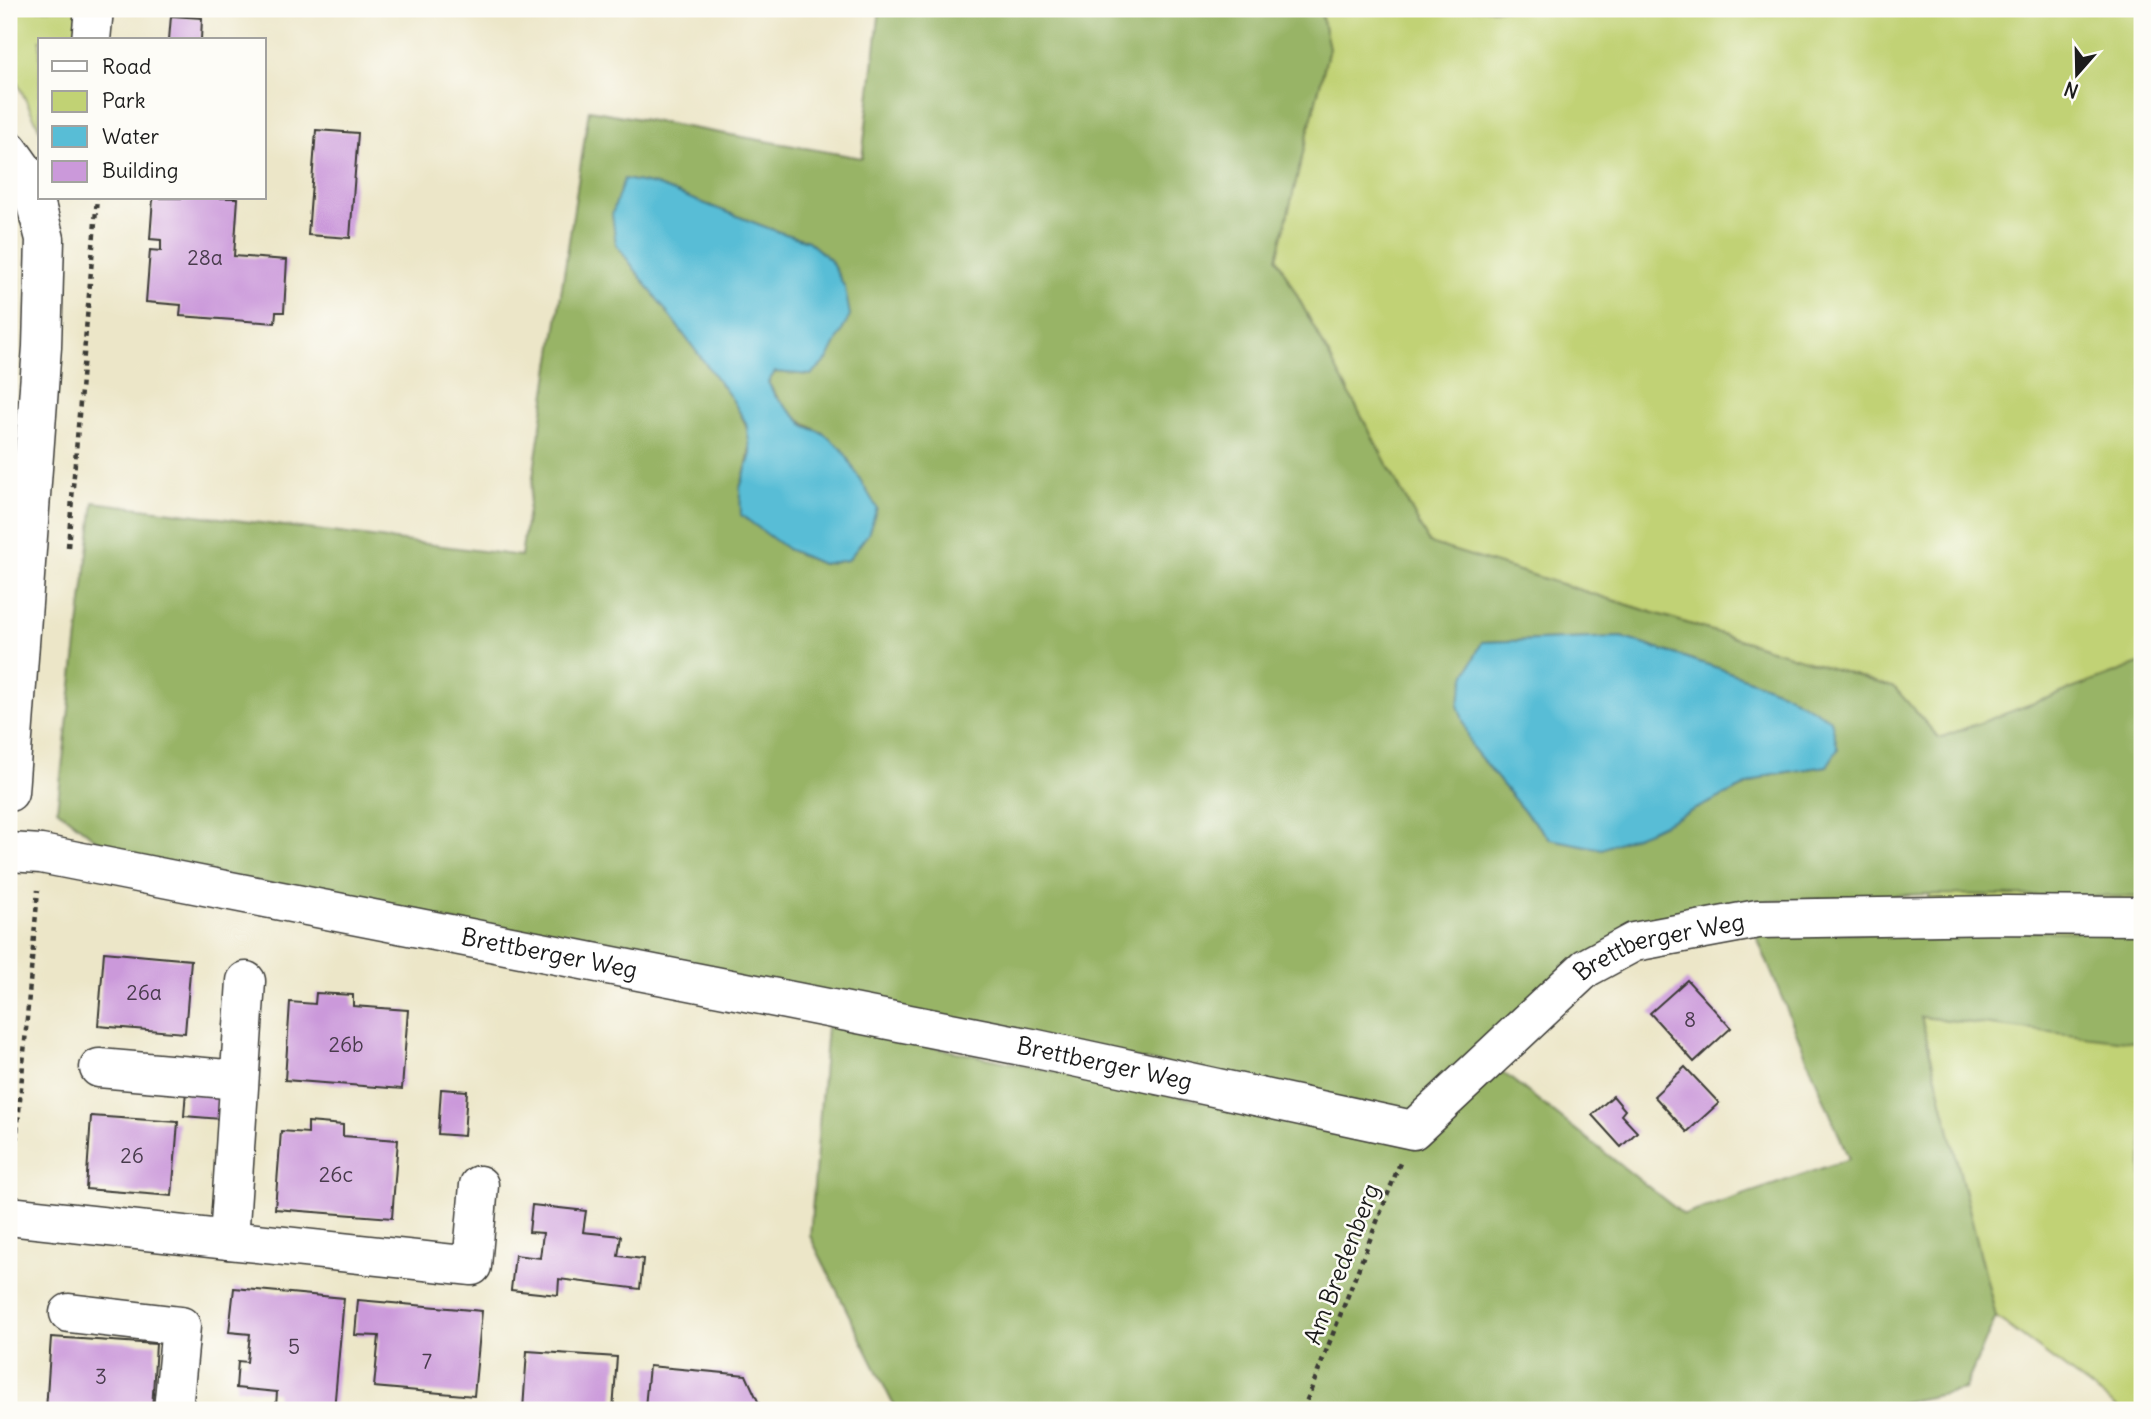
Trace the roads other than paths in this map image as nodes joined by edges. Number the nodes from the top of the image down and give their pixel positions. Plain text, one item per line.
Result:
1 (94, 9) edge
2 (91, 38) edge
3 (26, 164) edge
4 (9, 792) edge
5 (25, 853) edge
6 (2142, 916) edge
7 (246, 981) dead end
8 (99, 1068) dead end
9 (239, 1080) junction
10 (479, 1185) dead end
11 (9, 1217) edge
12 (229, 1240) junction
13 (69, 1313) dead end
14 (173, 1410) edge

1 - 2 street
3 - 4 street
5 - 6 street, Brettberger Weg
7 - 9 street
8 - 9 street
9 - 12 street
10 - 12 street
11 - 12 street
13 - 14 street

